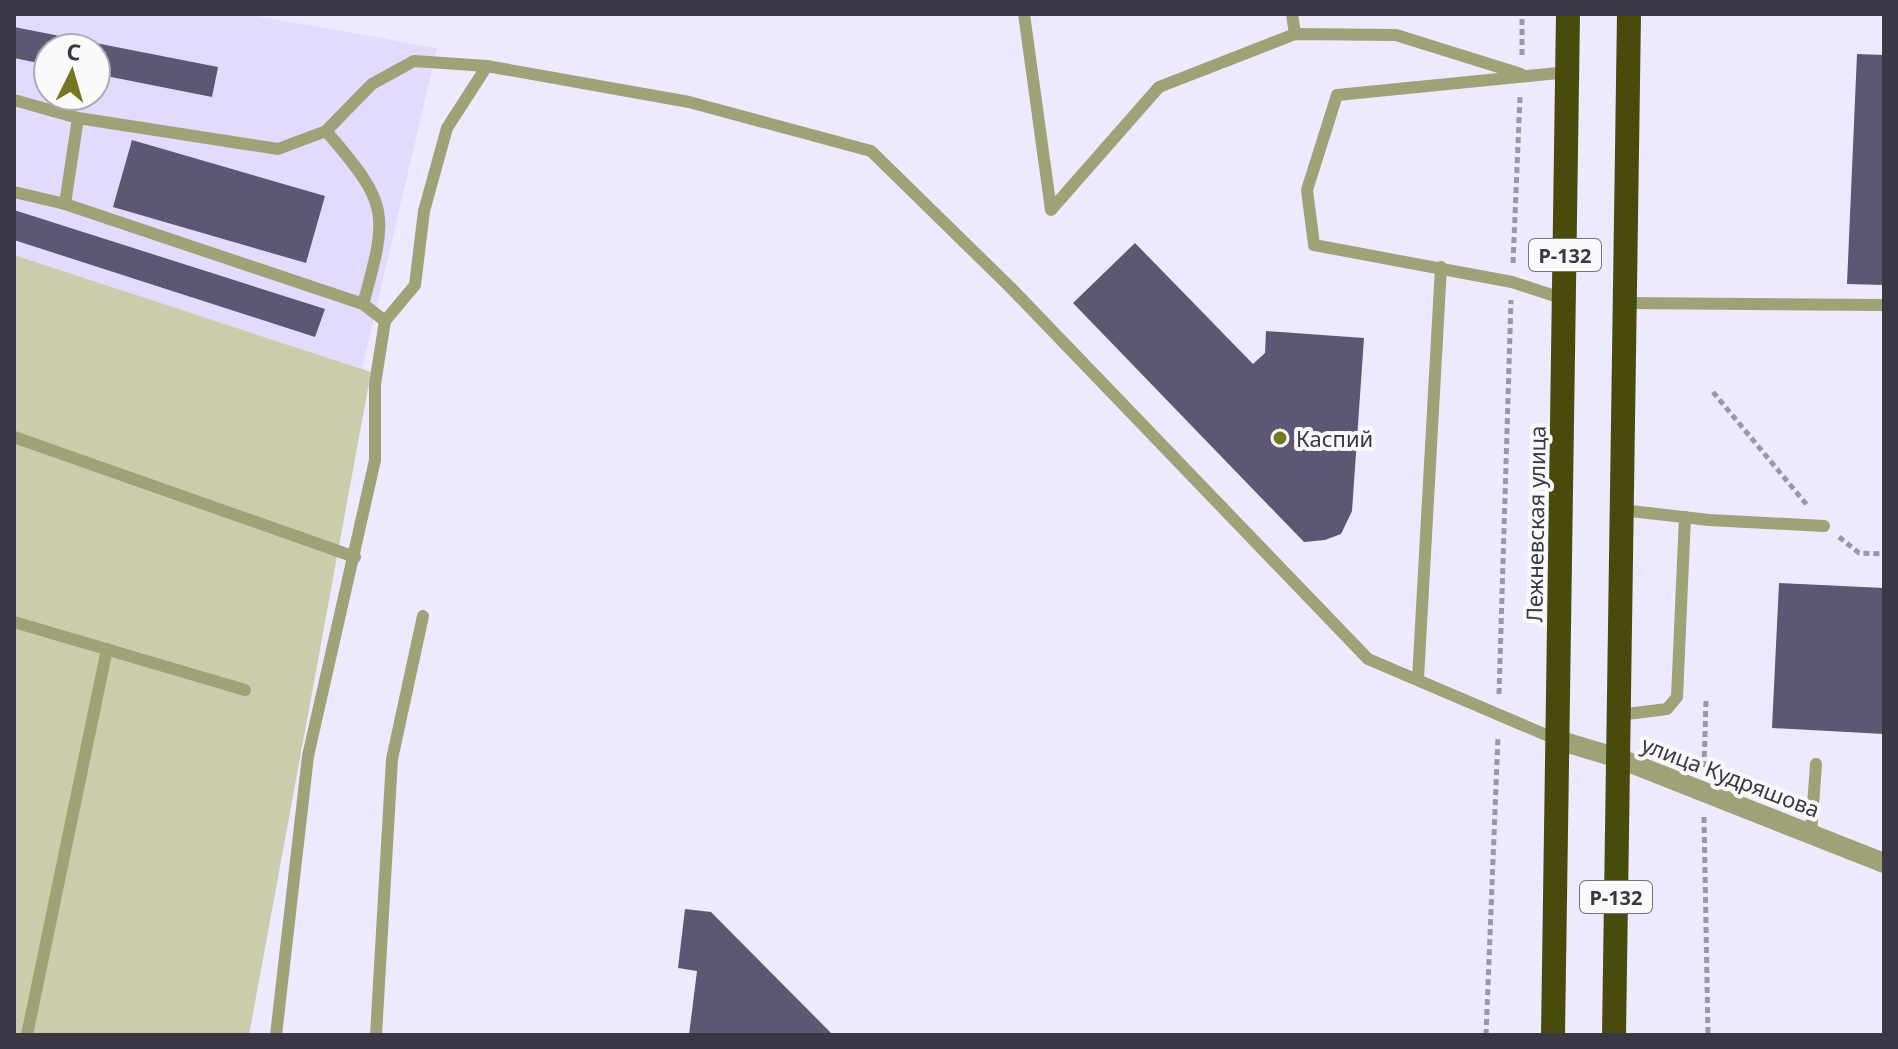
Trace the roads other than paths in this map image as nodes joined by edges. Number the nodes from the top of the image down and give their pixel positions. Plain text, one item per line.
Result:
1 (1024, 14) edge
2 (1292, 14) edge
3 (1568, 14) edge
4 (1629, 14) edge
5 (1295, 34) junction
6 (487, 66) junction
7 (1568, 72) junction
8 (1521, 74) junction
9 (14, 100) edge
10 (78, 118) junction
11 (326, 131) junction
12 (14, 192) edge
13 (65, 204) junction
14 (1441, 267) junction
15 (1564, 299) junction
16 (1625, 303) junction
17 (363, 304) junction
18 (1884, 305) edge
19 (385, 321) junction
20 (14, 437) edge
21 (1622, 510) junction
22 (1685, 517) junction
23 (1824, 526) road end
24 (355, 557) junction
25 (423, 616) dead end
26 (14, 622) edge
27 (107, 649) junction
28 (1418, 679) junction
29 (245, 690) dead end
30 (1619, 715) junction
31 (1558, 740) junction
32 (1618, 758) junction
33 (1816, 764) dead end
34 (1811, 834) junction
35 (1884, 863) edge
36 (27, 1035) edge
37 (276, 1035) edge
38 (376, 1035) edge
39 (1553, 1035) edge
40 (1614, 1035) edge

1 - 5 lane
2 - 5 lane
3 - 7 highway, Лежневская улица / Р-132
4 - 16 highway, Р-132
5 - 8 lane
6 - 11 lane
6 - 19 lane
6 - 28 lane
7 - 8 lane
7 - 15 highway, Лежневская улица / Р-132
8 - 14 lane
9 - 10 lane
10 - 11 lane
10 - 13 lane
11 - 17 lane
12 - 13 lane
13 - 17 lane
14 - 15 lane
14 - 28 lane
15 - 31 highway, Лежневская улица / Р-132
16 - 18 lane
16 - 21 highway, Р-132
17 - 19 lane
19 - 24 lane
20 - 24 lane
21 - 22 lane
21 - 30 highway, Р-132
22 - 23 lane
22 - 30 lane
24 - 37 lane
25 - 38 lane
26 - 27 lane
27 - 29 lane
27 - 36 lane
28 - 31 lane
30 - 32 highway, Р-132
31 - 32 street, улица Кудряшова
31 - 39 highway, Лежневская улица / Р-132
32 - 34 street, улица Кудряшова
32 - 40 highway, Р-132
33 - 34 lane
34 - 35 street, улица Кудряшова

